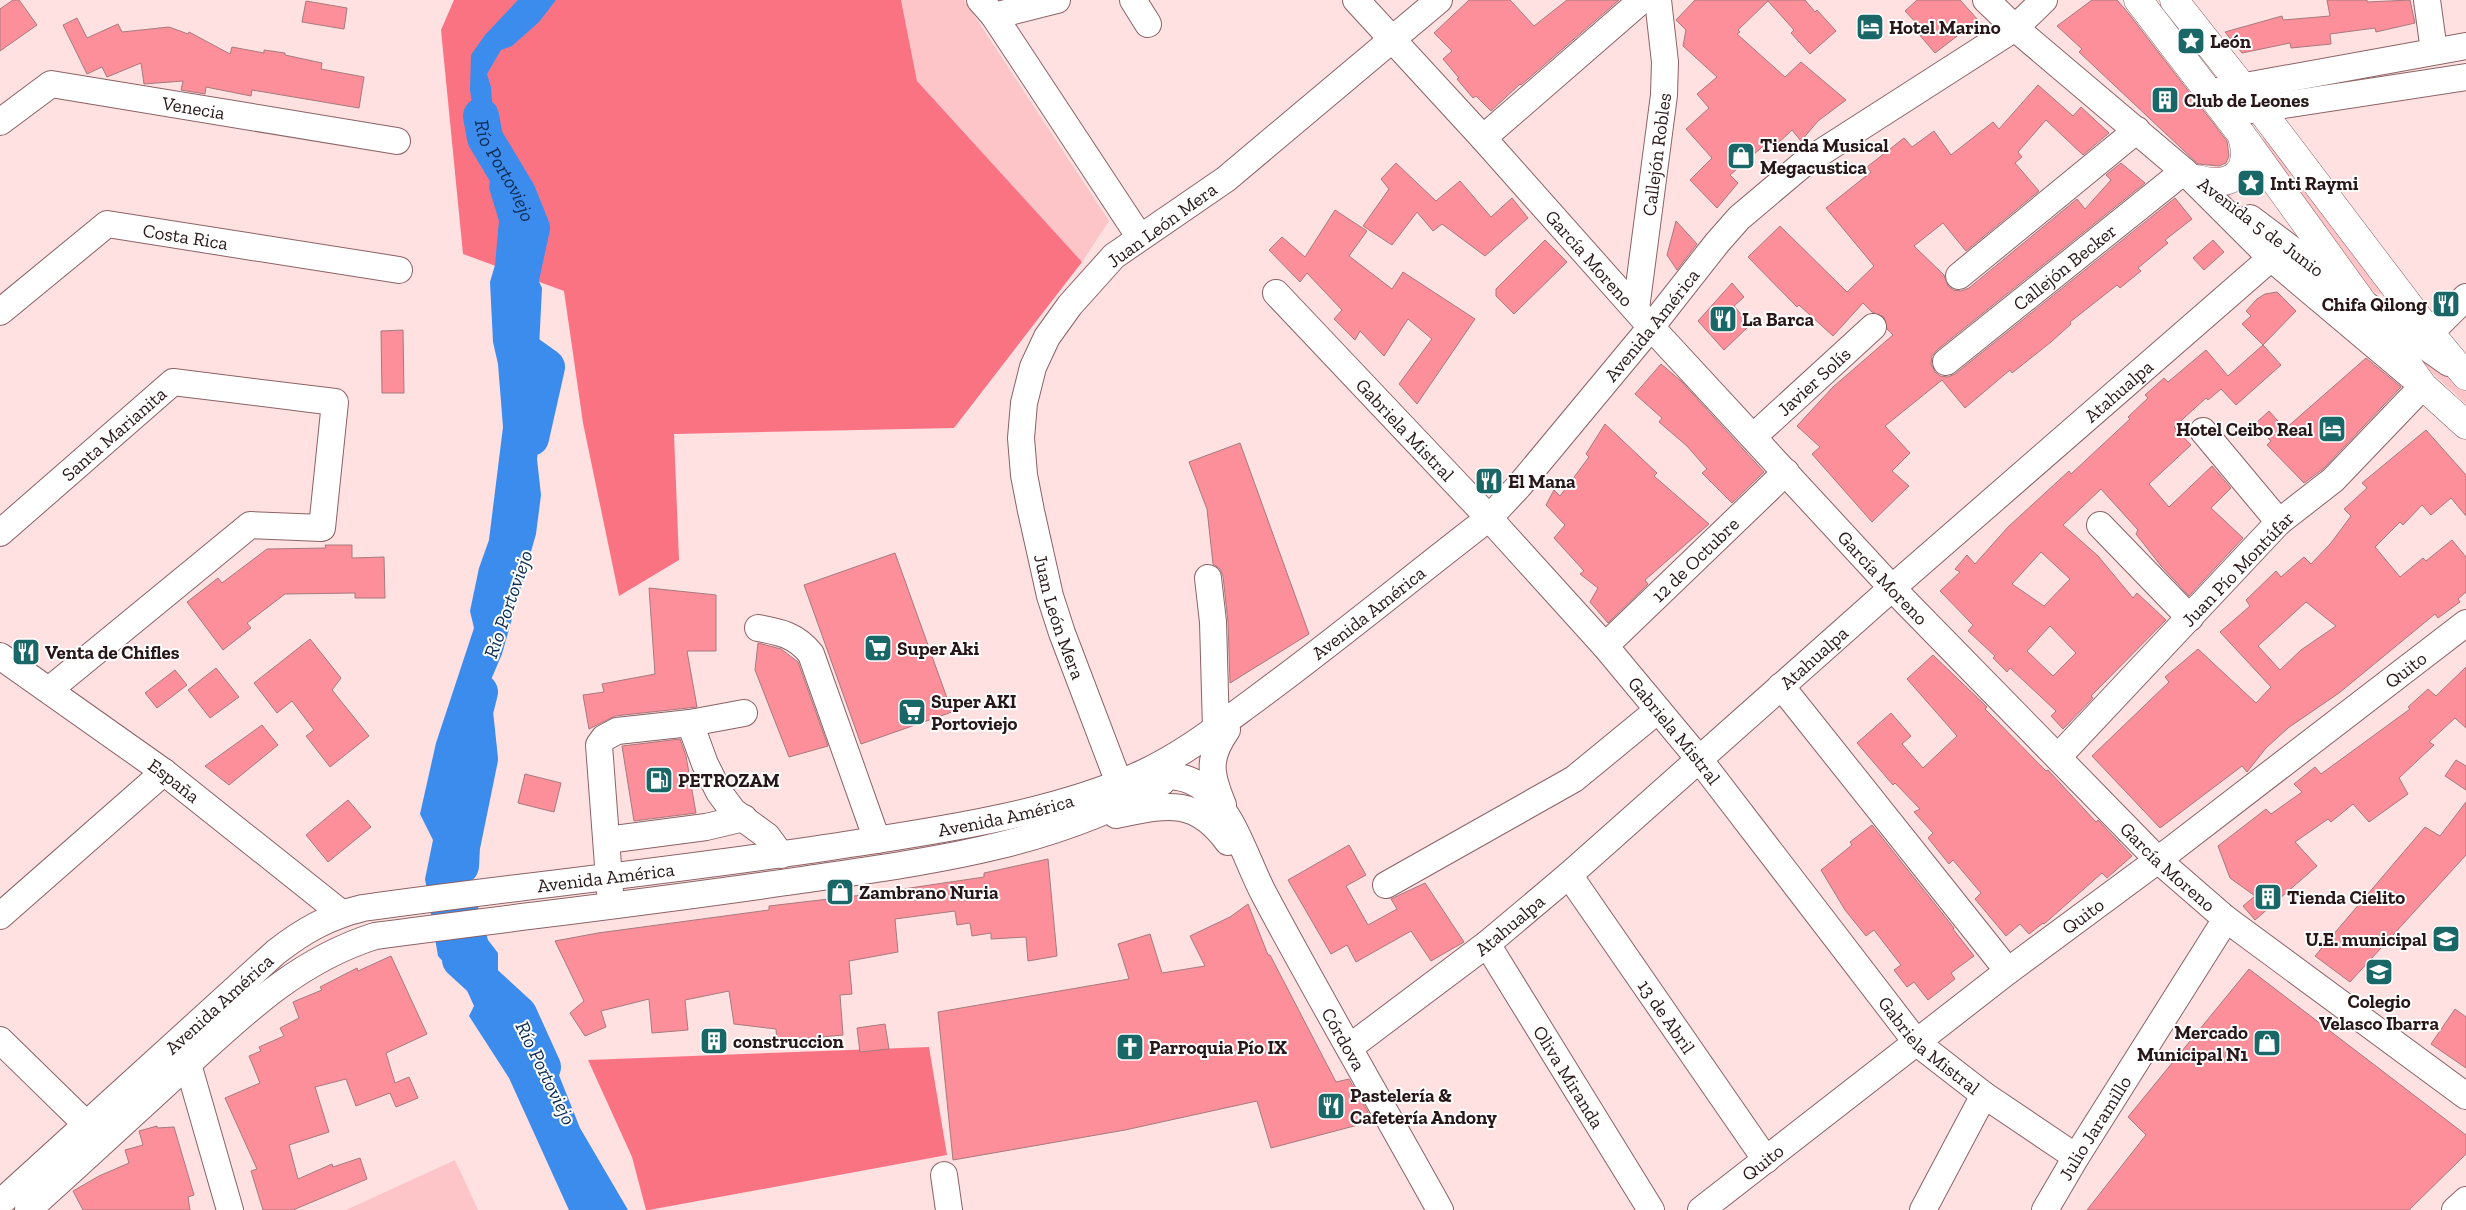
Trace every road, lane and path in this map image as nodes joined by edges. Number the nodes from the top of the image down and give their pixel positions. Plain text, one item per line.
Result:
1 (1057, 0) edge
2 (1134, 0) edge
3 (1356, 0) edge
4 (1439, 0) edge
5 (1642, 0) edge
6 (1658, 0) edge
7 (1986, 0) edge
8 (2044, 0) edge
9 (2138, 0) edge
10 (2174, 0) edge
11 (2426, 0) edge
12 (987, 8) edge
13 (1148, 24) dead end
14 (2015, 28) junction
15 (1393, 39) junction
16 (2466, 46) edge
17 (2434, 51) junction
18 (2466, 77) edge
19 (2240, 86) junction
20 (2207, 92) junction
21 (2260, 109) junction
22 (0, 122) edge
23 (2233, 124) junction
24 (2137, 130) junction
25 (1483, 138) junction
26 (397, 141) dead end
27 (2190, 175) junction
28 (1140, 236) junction
29 (2271, 258) junction
30 (399, 270) dead end
31 (1959, 276) dead end
32 (1276, 293) dead end
33 (2466, 296) edge
34 (2362, 302) junction
35 (0, 312) edge
36 (1644, 318) junction
37 (1873, 327) dead end
38 (2430, 333) junction
39 (1946, 362) dead end
40 (2463, 373) edge
41 (2422, 386) junction
42 (2466, 425) edge
43 (2203, 430) dead end
44 (1754, 436) junction
45 (1786, 472) junction
46 (1489, 518) junction
47 (2279, 522) junction
48 (2100, 525) dead end
49 (0, 534) edge
50 (1208, 578) dead end
51 (1892, 588) junction
52 (2190, 618) junction
53 (2466, 623) edge
54 (758, 628) dead end
55 (1605, 646) junction
56 (0, 656) edge
57 (1781, 686) junction
58 (49, 690) junction
59 (1658, 710) junction
60 (744, 713) dead end
61 (690, 723) junction
62 (1222, 729) junction
63 (2058, 757) junction
64 (1699, 759) junction
65 (164, 772) junction
66 (1172, 776) junction
67 (1119, 783) junction
68 (744, 818) junction
69 (1060, 828) junction
70 (1237, 838) junction
71 (607, 840) junction
72 (876, 840) junction
73 (781, 855) junction
74 (2158, 860) junction
75 (609, 875) junction
76 (1569, 875) junction
77 (1386, 885) dead end
78 (1264, 895) junction
79 (611, 905) junction
80 (352, 911) junction
81 (0, 916) edge
82 (2226, 919) junction
83 (1487, 944) junction
84 (2008, 971) junction
85 (0, 1040) edge
86 (1917, 1043) junction
87 (1350, 1047) junction
88 (188, 1064) junction
89 (1984, 1095) junction
90 (2466, 1096) edge
91 (86, 1124) junction
92 (2076, 1157) junction
93 (1766, 1160) junction
94 (944, 1175) dead end
95 (2466, 1200) edge
96 (0, 1202) edge
97 (28, 1210) edge
98 (230, 1210) edge
99 (949, 1210) edge
100 (1440, 1210) edge
101 (1651, 1210) edge
102 (1701, 1210) edge
103 (1923, 1210) edge
104 (2045, 1210) edge
105 (2456, 1210) edge

1 - 12 street
2 - 13 street
3 - 15 street, García Moreno
4 - 15 street, Juan León Mera
5 - 25 street
6 - 36 street, Callejón Robles
7 - 14 street, Avenida 5 de Junio
8 - 14 street, Avenida América
9 - 20 main road
10 - 19 main road
11 - 17 street
12 - 28 street
14 - 24 street, Avenida 5 de Junio
14 - 36 street, Avenida América
15 - 25 street, García Moreno
15 - 28 street, Juan León Mera
16 - 17 street
17 - 19 street
18 - 21 street
19 - 20 street
19 - 21 main road
20 - 23 main road
21 - 23 street
21 - 38 main road
22 - 26 street, Venecia
23 - 27 main road
23 - 34 main road
24 - 27 street, Avenida 5 de Junio
24 - 31 street
25 - 36 street, García Moreno
27 - 29 street, Avenida 5 de Junio
27 - 34 street, Avenida 5 de Junio
27 - 39 street, Callejón Becker
28 - 67 street, Juan León Mera
29 - 41 street, Avenida 5 de Junio
29 - 51 street, Atahualpa
30 - 35 street, Costa Rica
32 - 46 street, Gabriela Mistral
33 - 38 street
34 - 40 street, Avenida 5 de Junio
34 - 41 main road
36 - 44 street, García Moreno
36 - 46 street, Avenida América
37 - 44 street, Javier Solís
38 - 40 main road
41 - 42 main road
41 - 47 street, Juan Pío Montúfar
43 - 47 street
44 - 45 street, García Moreno
45 - 51 street, García Moreno
45 - 55 street, 12 de Octubre
46 - 55 street, Gabriela Mistral
46 - 62 street, Avenida América
47 - 52 street, Juan Pío Montúfar
48 - 52 street
49 - 58 street, Santa Marianita
50 - 62 street
51 - 57 street, Atahualpa
51 - 63 street, García Moreno
52 - 63 street, Juan Pío Montúfar
53 - 74 street, Quito
54 - 72 street
55 - 59 street, Gabriela Mistral
56 - 58 street, España
57 - 64 street, Atahualpa
57 - 84 street
58 - 65 street, España
59 - 64 street, Gabriela Mistral
59 - 77 street
60 - 61 street
61 - 68 street
61 - 71 street
62 - 66 street, Avenida América
62 - 67 street, Avenida América
62 - 70 street
63 - 74 street, García Moreno
64 - 76 street, Atahualpa
64 - 86 street, Gabriela Mistral
65 - 80 street, España
65 - 81 street
66 - 67 street, Córdova
66 - 69 street, Avenida América
66 - 70 street, Córdova
67 - 72 street, Avenida América
68 - 71 street
68 - 73 street
69 - 78 street, Córdova
69 - 79 street, Avenida América
70 - 78 street, Córdova
71 - 75 street
72 - 73 street, Avenida América
73 - 75 street, Avenida América
74 - 82 street, García Moreno
74 - 84 street, Quito
75 - 79 street
75 - 80 street, Avenida América
76 - 83 street, Atahualpa
76 - 93 street, 13 de Abril
78 - 87 street, Córdova
79 - 88 street, Avenida América
80 - 91 street, Avenida América
82 - 90 street, García Moreno
82 - 92 street, Julio Jaramillo
83 - 87 street, Atahualpa
83 - 101 street, Oliva Miranda
84 - 86 street, Quito
85 - 91 street
86 - 89 street, Gabriela Mistral
86 - 93 street, Quito
87 - 100 street, Córdova
88 - 97 street, Avenida América
88 - 98 street
89 - 92 street, Gabriela Mistral
89 - 103 street
91 - 96 street, Avenida América
92 - 104 street, Julio Jaramillo
93 - 102 street, Quito
94 - 99 street
95 - 105 street

